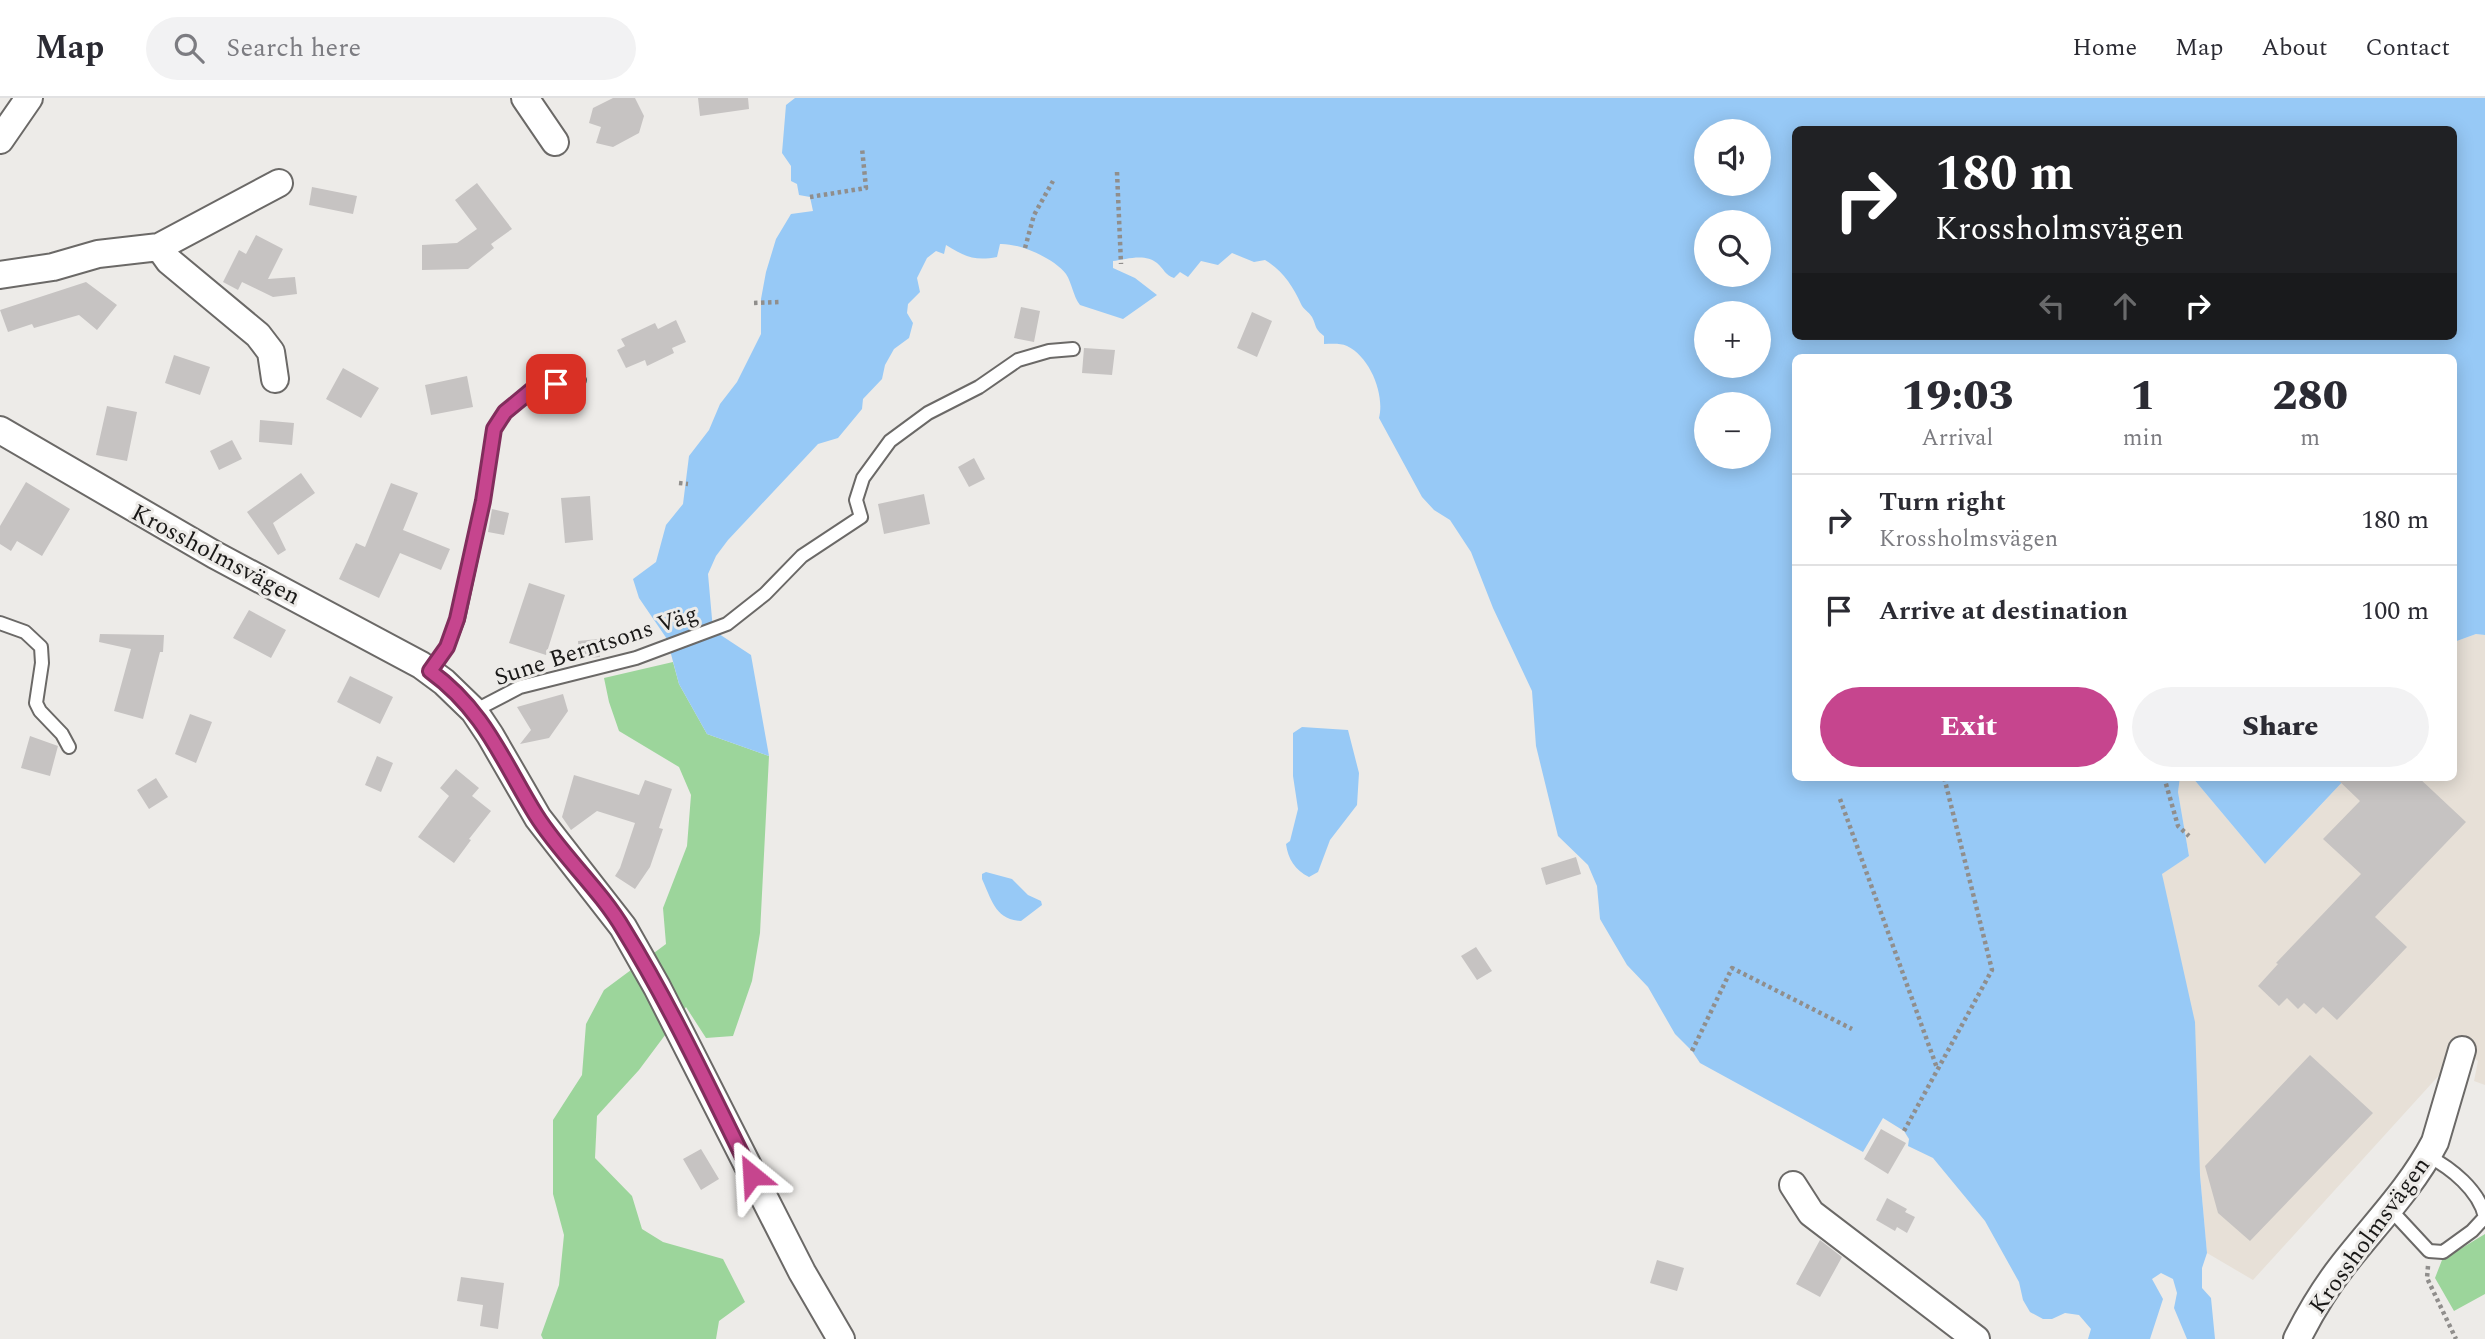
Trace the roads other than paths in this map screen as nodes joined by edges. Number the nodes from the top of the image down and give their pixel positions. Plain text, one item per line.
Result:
1 (29, 98) edge
2 (525, 98) edge
3 (0, 140) edge
4 (555, 142) dead end
5 (279, 183) dead end
6 (159, 247) junction
7 (0, 275) edge
8 (1073, 349) dead end
9 (275, 379) dead end
10 (579, 380) dead end
11 (1, 434) edge
12 (0, 623) edge
13 (430, 671) junction
14 (474, 711) junction
15 (69, 747) dead end
16 (2462, 1049) dead end
17 (2428, 1156) junction
18 (1793, 1185) dead end
19 (2390, 1209) junction
20 (2485, 1217) edge
21 (841, 1339) edge
22 (1976, 1339) edge
23 (2297, 1339) edge

1 - 3 street
2 - 4 street
5 - 6 street
6 - 7 street
6 - 9 street
8 - 14 lane, Sune Berntsons Väg
10 - 13 lane
11 - 13 street, Krossholmsvägen
12 - 15 lane
13 - 14 street, Krossholmsvägen
14 - 21 street, Krossholmsvägen
16 - 17 street, Krossholmsvägen
17 - 19 street, Krossholmsvägen
17 - 20 lane
18 - 22 street
19 - 20 lane
19 - 23 street, Krossholmsvägen

